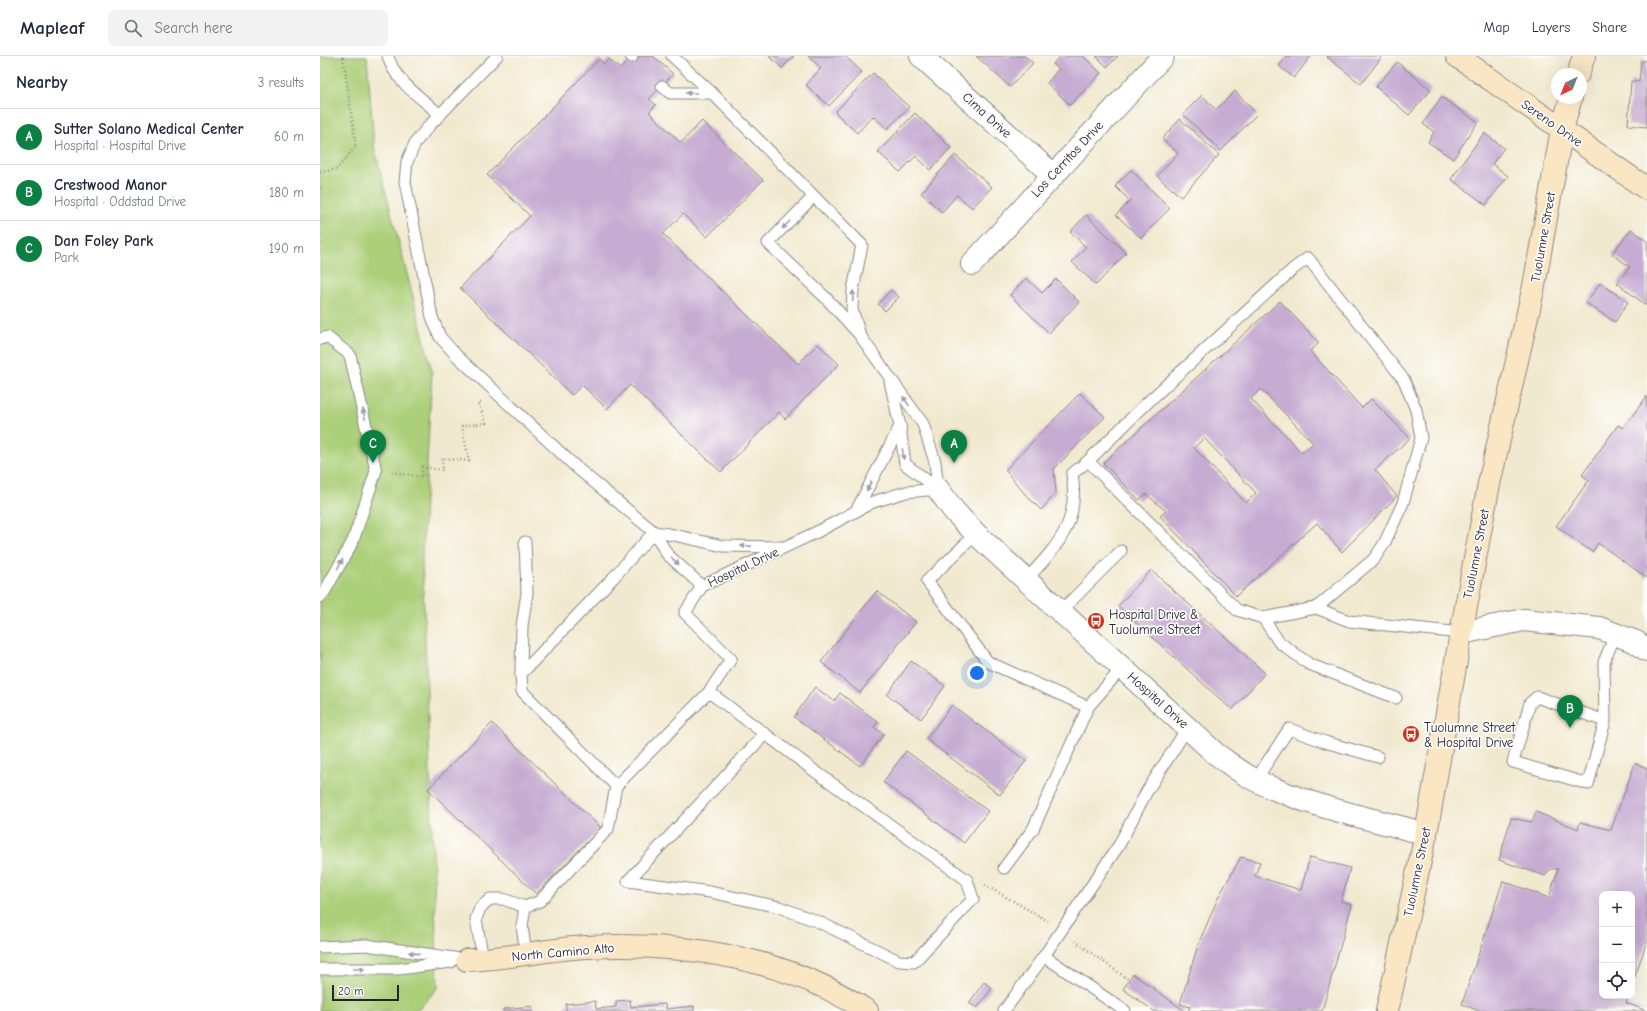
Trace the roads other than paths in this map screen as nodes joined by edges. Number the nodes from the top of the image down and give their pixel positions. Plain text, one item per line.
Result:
1 (388, 56) edge
2 (497, 56) edge
3 (672, 56) edge
4 (921, 56) edge
5 (1163, 56) edge
6 (1457, 56) edge
7 (1584, 56) edge
8 (1580, 68) edge
9 (662, 86) dead end
10 (712, 93) junction
11 (1569, 104) edge
12 (440, 115) junction
13 (1562, 129) junction
14 (1053, 174) junction
15 (1647, 189) edge
16 (813, 197) junction
17 (972, 264) dead end
18 (859, 334) junction
19 (320, 339) edge
20 (888, 374) junction
21 (900, 426) junction
22 (1088, 461) junction
23 (938, 489) junction
24 (856, 512) junction
25 (654, 532) junction
26 (976, 534) junction
27 (525, 542) dead end
28 (785, 547) junction
29 (1121, 551) dead end
30 (1026, 580) junction
31 (702, 586) junction
32 (320, 597) edge
33 (1316, 608) junction
34 (1060, 612) junction
35 (1263, 618) junction
36 (1461, 633) junction
37 (1615, 635) junction
38 (1647, 650) edge
39 (1122, 668) junction
40 (522, 674) junction
41 (709, 692) junction
42 (1396, 698) dead end
43 (1088, 707) junction
44 (1605, 721) junction
45 (1188, 727) junction
46 (765, 734) junction
47 (1378, 757) dead end
48 (1255, 781) junction
49 (616, 786) junction
50 (1426, 834) junction
51 (1004, 868) dead end
52 (524, 907) junction
53 (320, 947) edge
54 (526, 955) junction
55 (1044, 956) junction
56 (475, 960) junction
57 (320, 968) edge
58 (1005, 1010) edge
59 (867, 1011) edge
60 (1124, 1011) edge
61 (1387, 1011) edge

1 - 12 lane
2 - 12 lane
3 - 10 lane
4 - 14 street, Cima Drive
5 - 14 street, Los Cerritos Drive
6 - 13 main road, Sereno Drive
7 - 8 main road
10 -> 9 lane
10 - 16 lane
11 - 13 main road, Tuolumne Street
12 - 25 lane
13 - 15 main road, Sereno Drive
13 - 36 main road, Tuolumne Street
14 - 17 street, Los Cerritos Drive
18 -> 16 lane
16 -> 18 lane
18 - 20 lane
32 -> 19 lane
20 - 21 lane
23 -> 20 lane
21 -> 23 lane
21 -> 24 lane
22 - 30 lane
22 - 33 lane
22 - 35 lane
23 - 24 lane, Hospital Drive
23 - 26 street, Hospital Drive
24 - 28 lane, Hospital Drive
28 -> 25 lane
25 -> 31 lane
25 - 40 lane
26 - 30 street, Hospital Drive
26 - 43 lane
27 - 40 lane
28 - 31 lane, Hospital Drive
29 - 34 lane
30 - 34 street, Hospital Drive
31 - 41 lane
33 - 35 lane
33 - 36 lane
34 - 39 street, Hospital Drive
35 - 42 lane
36 - 37 street
36 - 50 main road, Tuolumne Street
37 - 38 street
37 - 44 lane
39 - 43 lane
39 - 45 street, Hospital Drive
40 - 49 lane
41 - 46 lane
41 - 49 lane
43 - 51 lane
44 - 44 lane
45 - 48 street, Hospital Drive
45 - 55 lane
46 - 46 lane
47 - 48 lane
48 - 50 street, Hospital Drive
49 - 52 lane
50 - 61 main road, Tuolumne Street
52 - 54 lane
52 - 56 lane
56 -> 53 lane, North Camino Alto
54 - 56 main road, North Camino Alto
54 - 59 main road, North Camino Alto
55 - 58 lane
55 - 60 lane
57 -> 56 lane

